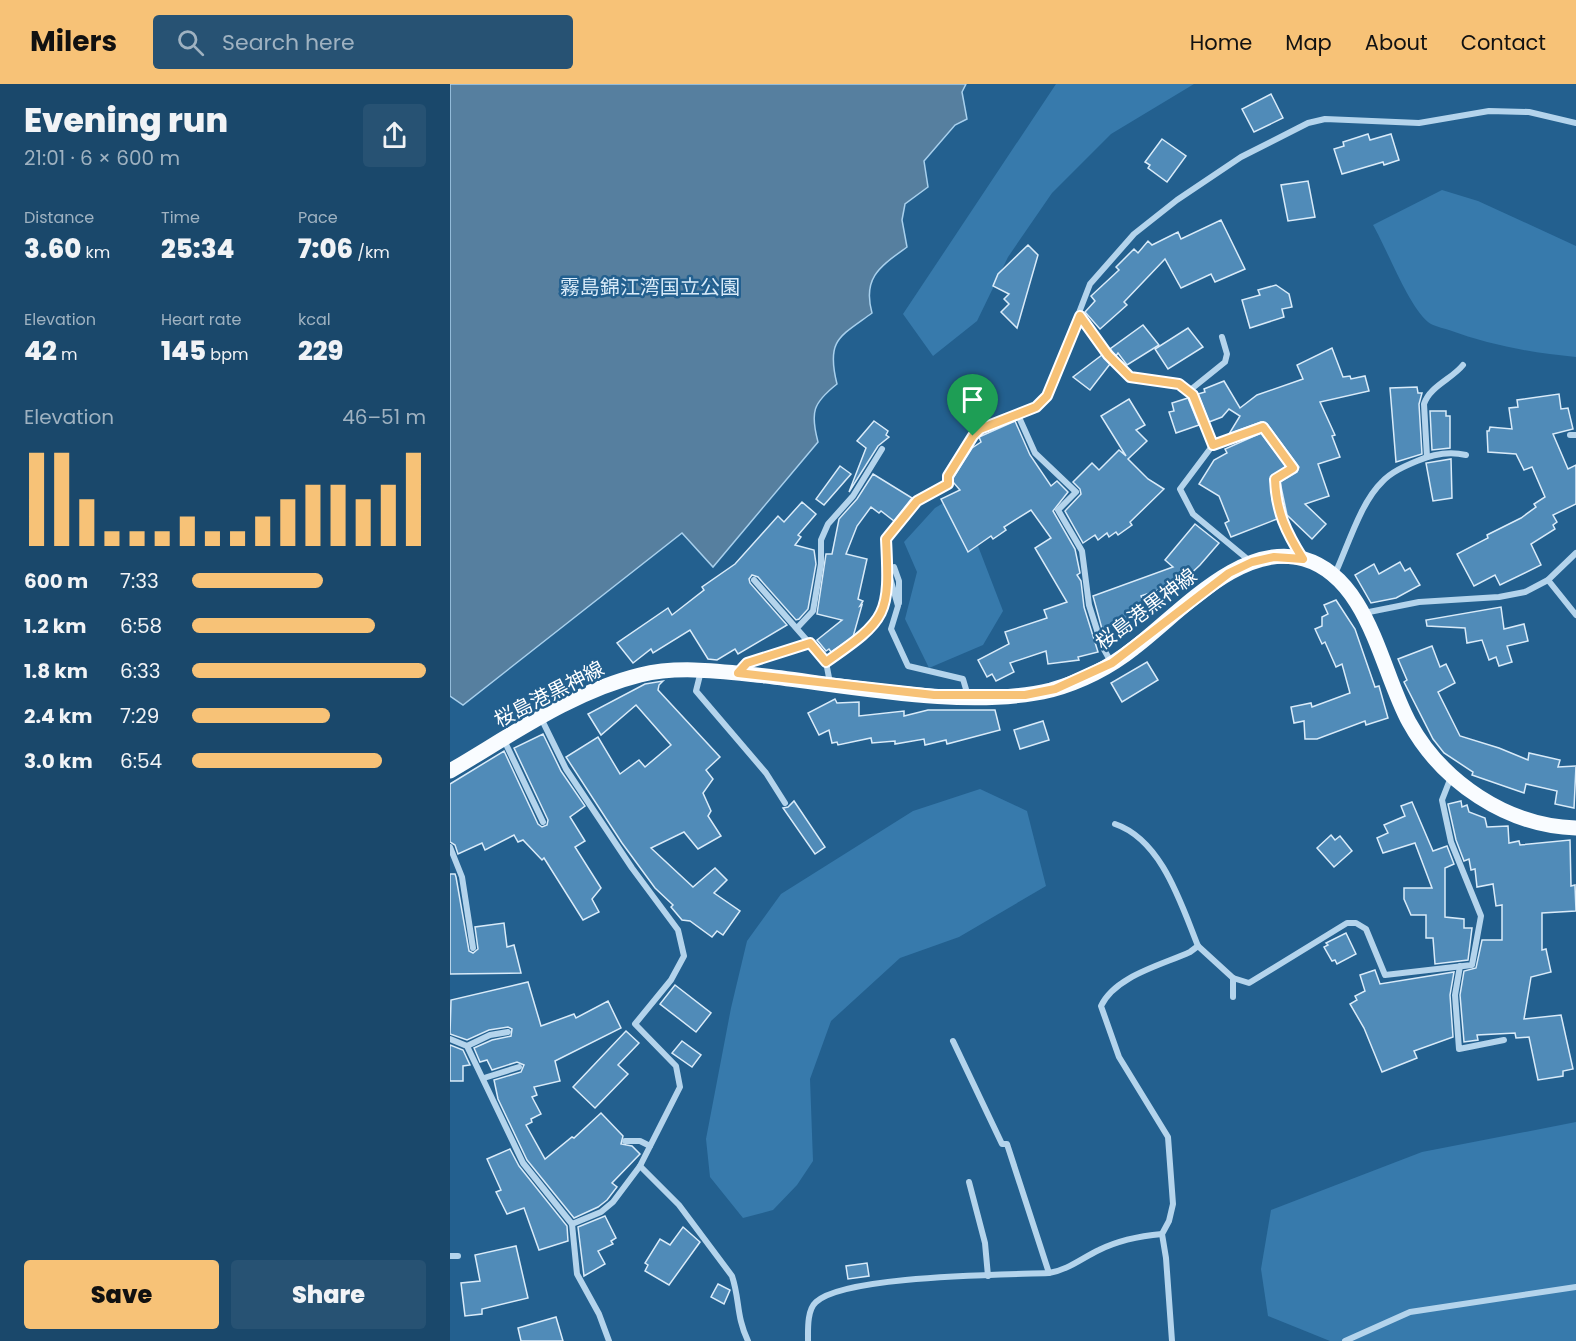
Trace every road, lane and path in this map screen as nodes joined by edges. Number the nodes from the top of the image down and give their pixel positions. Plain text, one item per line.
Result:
1 (1576, 123) edge
2 (1080, 316) junction
3 (1222, 337) dead end
4 (1463, 365) dead end
5 (1189, 392) junction
6 (1018, 414) junction
7 (1213, 445) junction
8 (882, 449) dead end
9 (1466, 455) dead end
10 (1426, 457) junction
11 (1576, 553) edge
12 (1303, 559) junction
13 (1252, 562) junction
14 (891, 567) junction
15 (1334, 577) junction
16 (754, 580) dead end
17 (1548, 580) junction
18 (1364, 613) junction
19 (1576, 615) edge
20 (797, 628) junction
21 (810, 643) junction
22 (826, 662) junction
23 (1112, 663) junction
24 (701, 670) junction
25 (738, 673) junction
26 (831, 684) junction
27 (969, 696) junction
28 (541, 718) junction
29 (504, 740) junction
30 (450, 771) edge
31 (1451, 776) junction
32 (785, 803) dead end
33 (543, 822) dead end
34 (1115, 824) dead end
35 (1576, 828) edge
36 (450, 848) edge
37 (1198, 946) junction
38 (473, 948) dead end
39 (1460, 966) junction
40 (1233, 978) junction
41 (1233, 998) dead end
42 (508, 1032) dead end
43 (450, 1039) edge
44 (1504, 1040) dead end
45 (953, 1041) dead end
46 (467, 1046) junction
47 (519, 1067) dead end
48 (484, 1078) junction
49 (625, 1141) dead end
50 (650, 1146) junction
51 (640, 1166) junction
52 (969, 1182) dead end
53 (572, 1224) junction
54 (1162, 1234) junction
55 (450, 1256) edge
56 (458, 1256) dead end
57 (1049, 1274) junction
58 (988, 1276) junction
59 (1576, 1287) edge
60 (609, 1341) edge
61 (748, 1341) edge
62 (808, 1341) edge
63 (1172, 1341) edge
64 (1345, 1341) edge

1 - 2 street
2 - 5 street
2 - 6 street
3 - 5 street
4 - 10 street
5 - 7 street
6 - 14 street
6 - 23 street
7 - 12 street
7 - 13 street
8 - 20 street
9 - 10 street
10 - 15 street
11 - 17 street
12 - 13 main road, 桜島港黒神線
12 - 15 main road, 桜島港黒神線
13 - 23 main road, 桜島港黒神線
14 - 22 street
14 - 27 street
15 - 18 main road, 桜島港黒神線
16 - 20 street
17 - 18 street
17 - 19 street
18 - 31 main road, 桜島港黒神線
20 - 21 street
21 - 22 street
21 - 25 street
22 - 26 street
23 - 27 main road, 桜島港黒神線
24 - 25 main road, 桜島港黒神線
24 - 28 main road, 桜島港黒神線
24 - 32 street
25 - 26 main road, 桜島港黒神線
26 - 27 main road, 桜島港黒神線
28 - 29 main road, 桜島港黒神線
28 - 50 street
29 - 30 main road, 桜島港黒神線
29 - 33 street
31 - 35 main road, 桜島港黒神線
31 - 39 street
34 - 37 street
36 - 38 street
37 - 40 street
37 - 54 street
39 - 40 street
39 - 44 street
40 - 41 street
42 - 46 street
43 - 46 street
45 - 57 street
46 - 48 street
47 - 48 street
48 - 53 street
49 - 50 street
50 - 51 street
51 - 53 street
51 - 61 street
52 - 58 street
53 - 60 street
54 - 57 street
54 - 63 street
55 - 56 street
57 - 58 street
58 - 62 street
59 - 64 street

